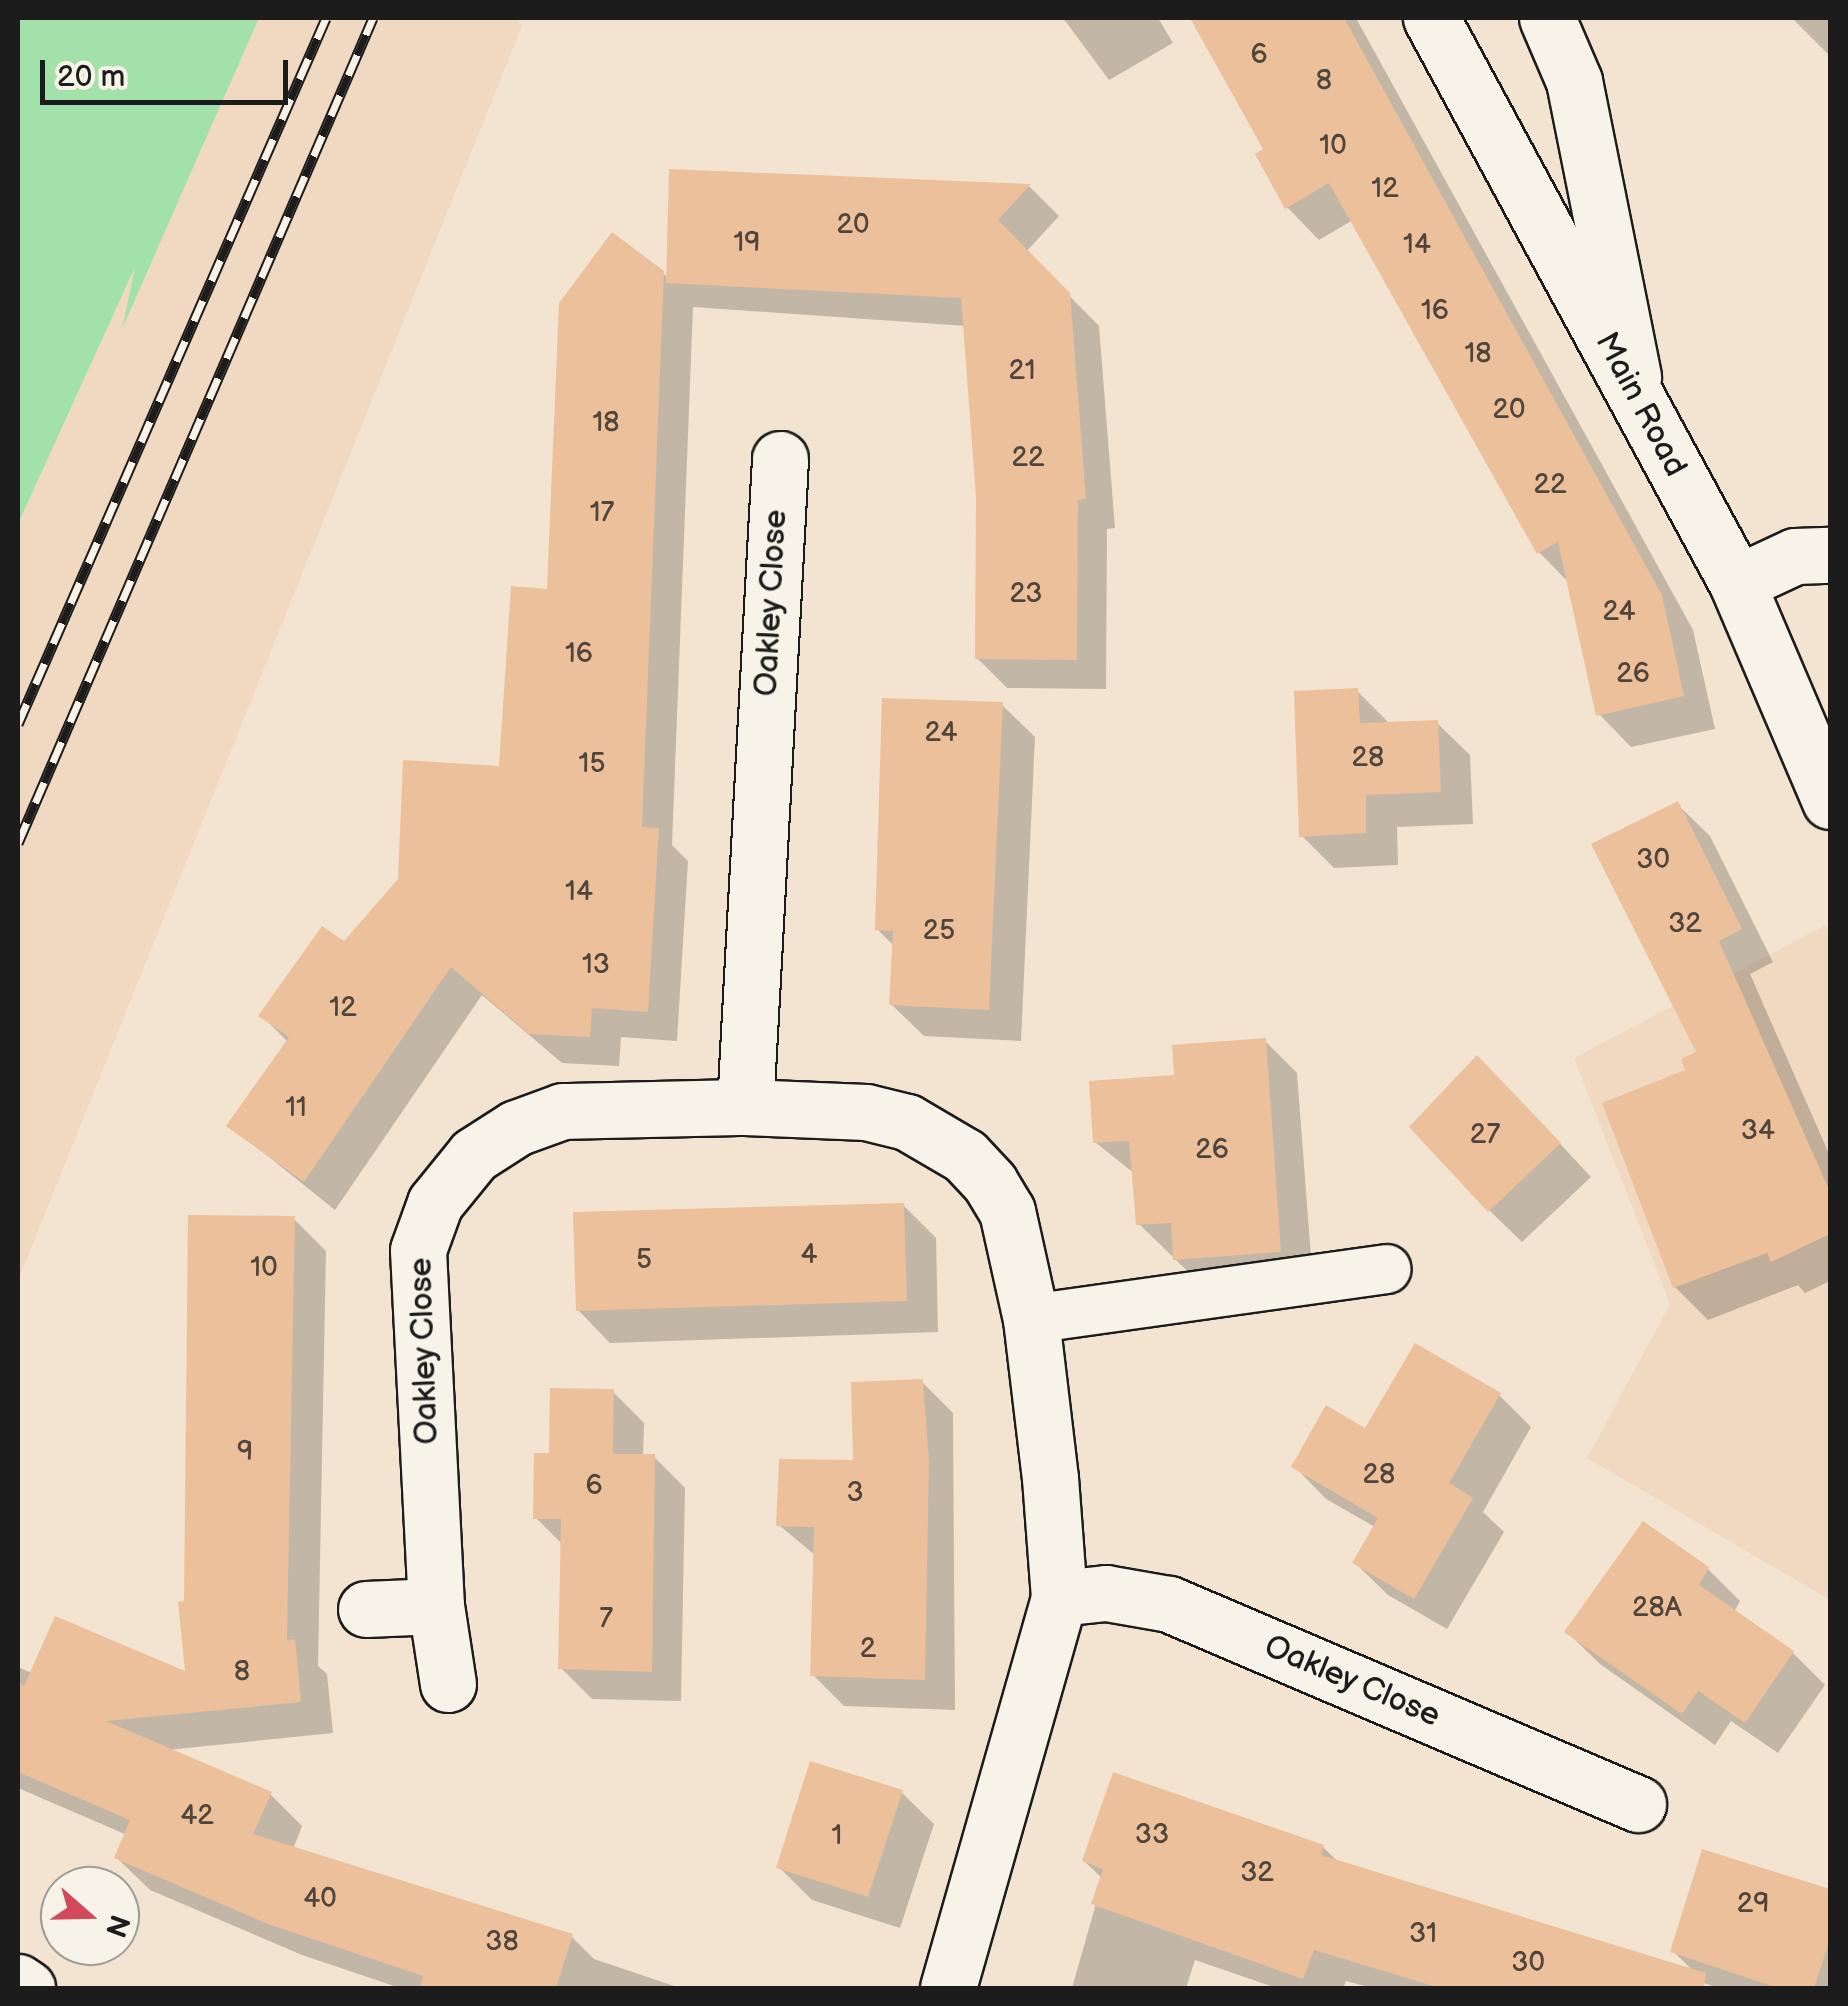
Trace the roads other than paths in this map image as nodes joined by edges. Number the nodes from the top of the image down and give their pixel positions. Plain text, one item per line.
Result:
1 (1431, 18) edge
2 (1547, 18) edge
3 (1637, 399) junction
4 (780, 458) dead end
5 (1830, 555) edge
6 (1737, 583) junction
7 (1830, 800) edge
8 (745, 1106) junction
9 (1386, 1268) dead end
10 (1032, 1320) junction
11 (1059, 1598) junction
12 (436, 1606) junction
13 (366, 1609) dead end
14 (448, 1684) dead end
15 (1638, 1804) dead end
16 (18, 1982) edge
17 (27, 1988) edge
18 (948, 1988) edge

1 - 3 street, Main Road
2 - 3 street
3 - 6 street, Main Road
4 - 8 street, Oakley Close
5 - 6 street
6 - 7 street, Main Road
8 - 10 street, Oakley Close
8 - 12 street, Oakley Close
9 - 10 lane
10 - 11 street, Oakley Close
11 - 15 street, Oakley Close
11 - 18 street, Oakley Close
12 - 13 street
12 - 14 street, Oakley Close
16 - 17 street

